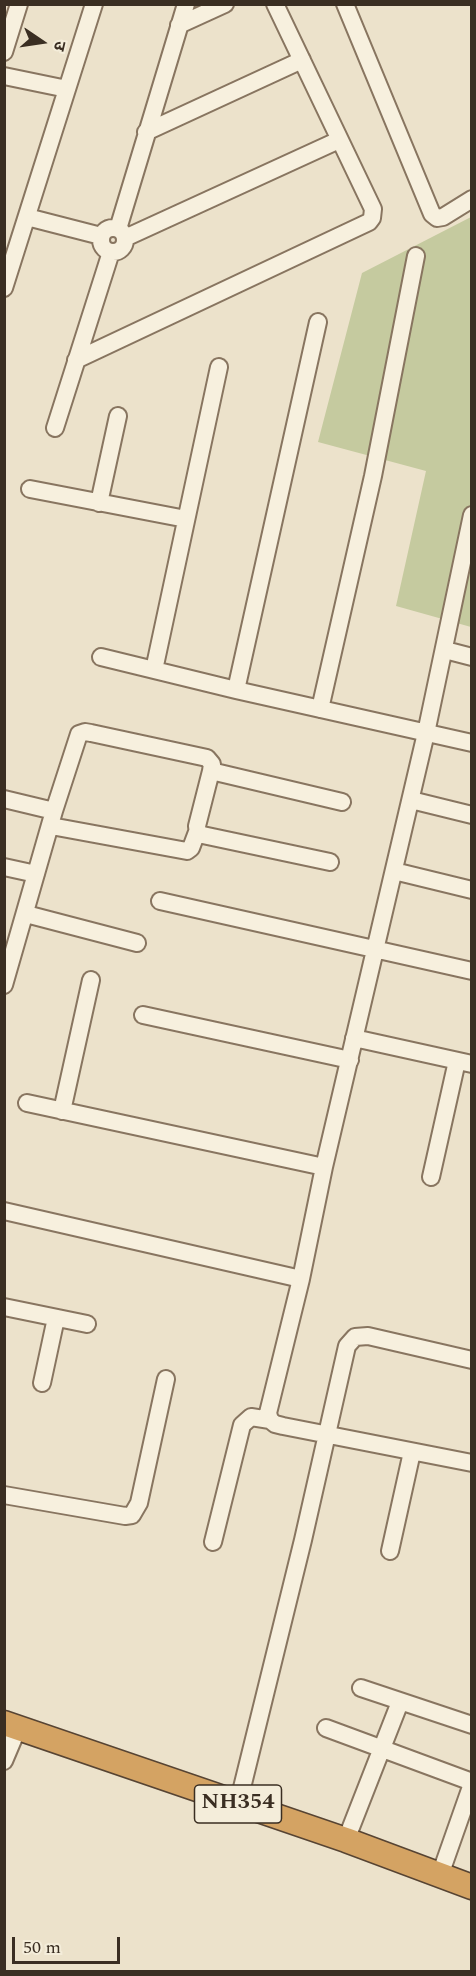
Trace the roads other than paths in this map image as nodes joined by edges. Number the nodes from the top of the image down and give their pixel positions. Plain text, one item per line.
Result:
1 (19, 4) edge
2 (94, 4) edge
3 (186, 4) edge
4 (225, 4) edge
5 (276, 4) edge
6 (345, 4) edge
7 (179, 25) junction
8 (5, 43) edge
9 (302, 60) junction
10 (4, 76) edge
11 (67, 89) junction
12 (146, 132) junction
13 (339, 140) junction
14 (471, 199) edge
15 (27, 217) junction
16 (122, 233) junction
17 (101, 236) junction
18 (111, 252) junction
19 (416, 256) dead end
20 (4, 288) edge
21 (318, 322) dead end
22 (76, 360) junction
23 (219, 367) dead end
24 (118, 416) dead end
25 (55, 428) dead end
26 (30, 489) dead end
27 (99, 503) junction
28 (471, 515) edge
29 (186, 519) junction
30 (466, 570) edge
31 (445, 650) junction
32 (101, 657) dead end
33 (471, 657) edge
34 (154, 670) junction
35 (236, 690) junction
36 (320, 709) junction
37 (426, 733) junction
38 (471, 743) edge
39 (211, 771) junction
40 (4, 799) edge
41 (411, 800) junction
42 (342, 802) dead end
43 (471, 815) edge
44 (53, 818) junction
45 (197, 832) junction
46 (330, 862) dead end
47 (4, 867) edge
48 (394, 871) junction
49 (36, 874) junction
50 (471, 890) edge
51 (160, 901) dead end
52 (26, 914) junction
53 (12, 936) edge
54 (137, 943) dead end
55 (376, 950) junction
56 (471, 971) edge
57 (91, 980) dead end
58 (4, 985) edge
59 (143, 1015) dead end
60 (354, 1038) junction
61 (350, 1060) junction
62 (464, 1062) edge
63 (27, 1103) dead end
64 (62, 1111) junction
65 (324, 1167) junction
66 (431, 1177) dead end
67 (4, 1211) edge
68 (301, 1279) junction
69 (4, 1307) edge
70 (56, 1318) junction
71 (87, 1324) dead end
72 (471, 1360) edge
73 (166, 1379) dead end
74 (42, 1383) dead end
75 (270, 1420) junction
76 (326, 1435) junction
77 (412, 1452) junction
78 (471, 1463) edge
79 (4, 1495) edge
80 (213, 1542) dead end
81 (390, 1551) dead end
82 (361, 1688) dead end
83 (400, 1702) junction
84 (471, 1725) edge
85 (11, 1726) edge
86 (326, 1728) dead end
87 (382, 1749) junction
88 (4, 1761) edge
89 (471, 1783) edge
90 (238, 1804) junction
91 (346, 1840) junction
92 (440, 1875) junction
93 (471, 1887) edge

1 - 8 street
2 - 11 street
3 - 7 street
4 - 7 street
5 - 9 street
6 - 14 street
7 - 12 street
9 - 12 street
9 - 13 street
10 - 11 street
11 - 15 street
12 - 16 street
13 - 16 street
13 - 22 street
15 - 17 street
15 - 20 street
16 - 17 street
16 - 18 street
17 - 18 street
18 - 22 street
19 - 36 street
21 - 35 street
22 - 25 street
23 - 29 street
24 - 27 street
26 - 27 street
27 - 29 street
28 - 30 street
29 - 34 street
30 - 31 street
31 - 33 street
31 - 37 street
32 - 34 street
34 - 35 street
35 - 36 street
36 - 37 street
37 - 38 street
37 - 41 street
39 - 42 street
39 - 44 street
39 - 45 street
40 - 44 street
41 - 43 street
41 - 48 street
44 - 45 street
44 - 49 street
45 - 46 street
47 - 49 street
48 - 50 street
48 - 55 street
49 - 52 street
51 - 55 street
52 - 53 street
52 - 54 street
53 - 58 street
55 - 56 street
55 - 60 street
57 - 64 street
59 - 61 street
60 - 61 street
60 - 62 street
61 - 65 street
62 - 66 street
63 - 64 street
64 - 65 street
65 - 68 street
67 - 68 street
68 - 75 street
69 - 70 street
70 - 71 street
70 - 74 street
72 - 76 street
73 - 79 street
75 - 76 street
75 - 80 street
76 - 77 street
76 - 90 street
77 - 78 street
77 - 81 street
82 - 83 street
83 - 84 street
83 - 87 street
85 - 88 street
85 - 90 highway, NH354
86 - 87 street
87 - 89 street
87 - 91 street
89 - 92 street
90 - 91 highway, NH354
91 - 92 highway, NH354
92 - 93 highway, NH354

